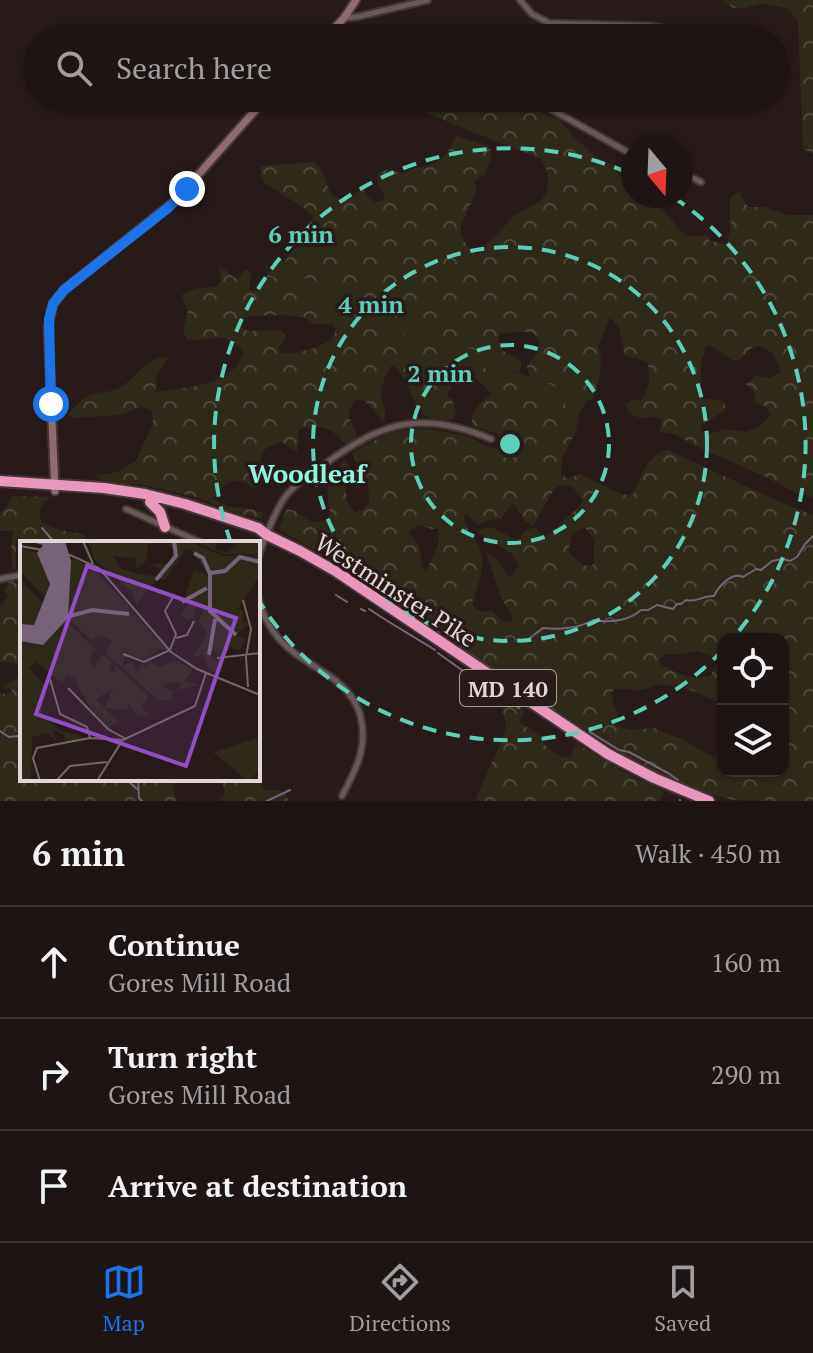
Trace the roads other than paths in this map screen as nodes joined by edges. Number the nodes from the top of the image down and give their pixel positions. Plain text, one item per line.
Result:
1 (356, 0) edge
2 (428, 0) edge
3 (520, 0) edge
4 (344, 18) junction
5 (338, 24) edge
6 (583, 24) edge
7 (254, 112) edge
8 (556, 112) edge
9 (621, 148) edge
10 (693, 178) edge
11 (701, 182) dead end
12 (491, 439) dead end
13 (0, 484) edge
14 (54, 487) junction
15 (150, 502) junction
16 (126, 509) dead end
17 (165, 527) junction
18 (267, 535) junction
19 (197, 541) edge
20 (260, 552) edge
21 (20, 575) edge
22 (0, 579) edge
23 (260, 605) edge
24 (342, 796) dead end
25 (709, 801) edge

1 - 4 street
2 - 4 street
3 - 6 street
4 - 5 street
7 - 14 street
8 - 9 street
10 - 11 street
12 - 18 street
13 - 14 highway, Westminster Pike / MD 140
14 - 15 highway, Westminster Pike / MD 140
14 - 18 highway, Westminster Pike / MD 140
15 - 17 highway
15 - 18 highway, Westminster Pike / MD 140
16 - 17 street
17 - 19 street
18 - 20 street
18 - 25 highway, Westminster Pike / MD 140
21 - 22 street
23 - 24 street

